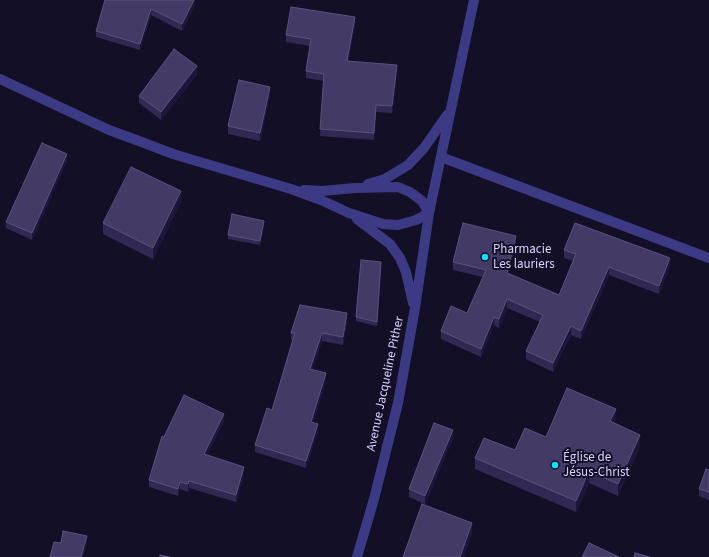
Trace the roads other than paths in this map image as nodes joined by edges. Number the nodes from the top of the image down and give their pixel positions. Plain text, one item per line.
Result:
1 (474, 0) edge
2 (0, 79) edge
3 (450, 110) junction
4 (441, 156) junction
5 (355, 188) junction
6 (290, 189) junction
7 (349, 213) junction
8 (429, 213) junction
9 (709, 258) edge
10 (415, 308) junction
11 (357, 557) edge

1 - 3 street, Avenue Jacqueline Pither
2 - 6 street
3 - 4 street, Avenue Jacqueline Pither
3 - 5 street
4 - 8 street, Avenue Jacqueline Pither
4 - 9 street
5 - 6 street
5 - 8 street
6 - 7 street
7 - 8 street
7 - 10 street
8 - 10 street, Avenue Jacqueline Pither
10 - 11 street, Avenue Jacqueline Pither

